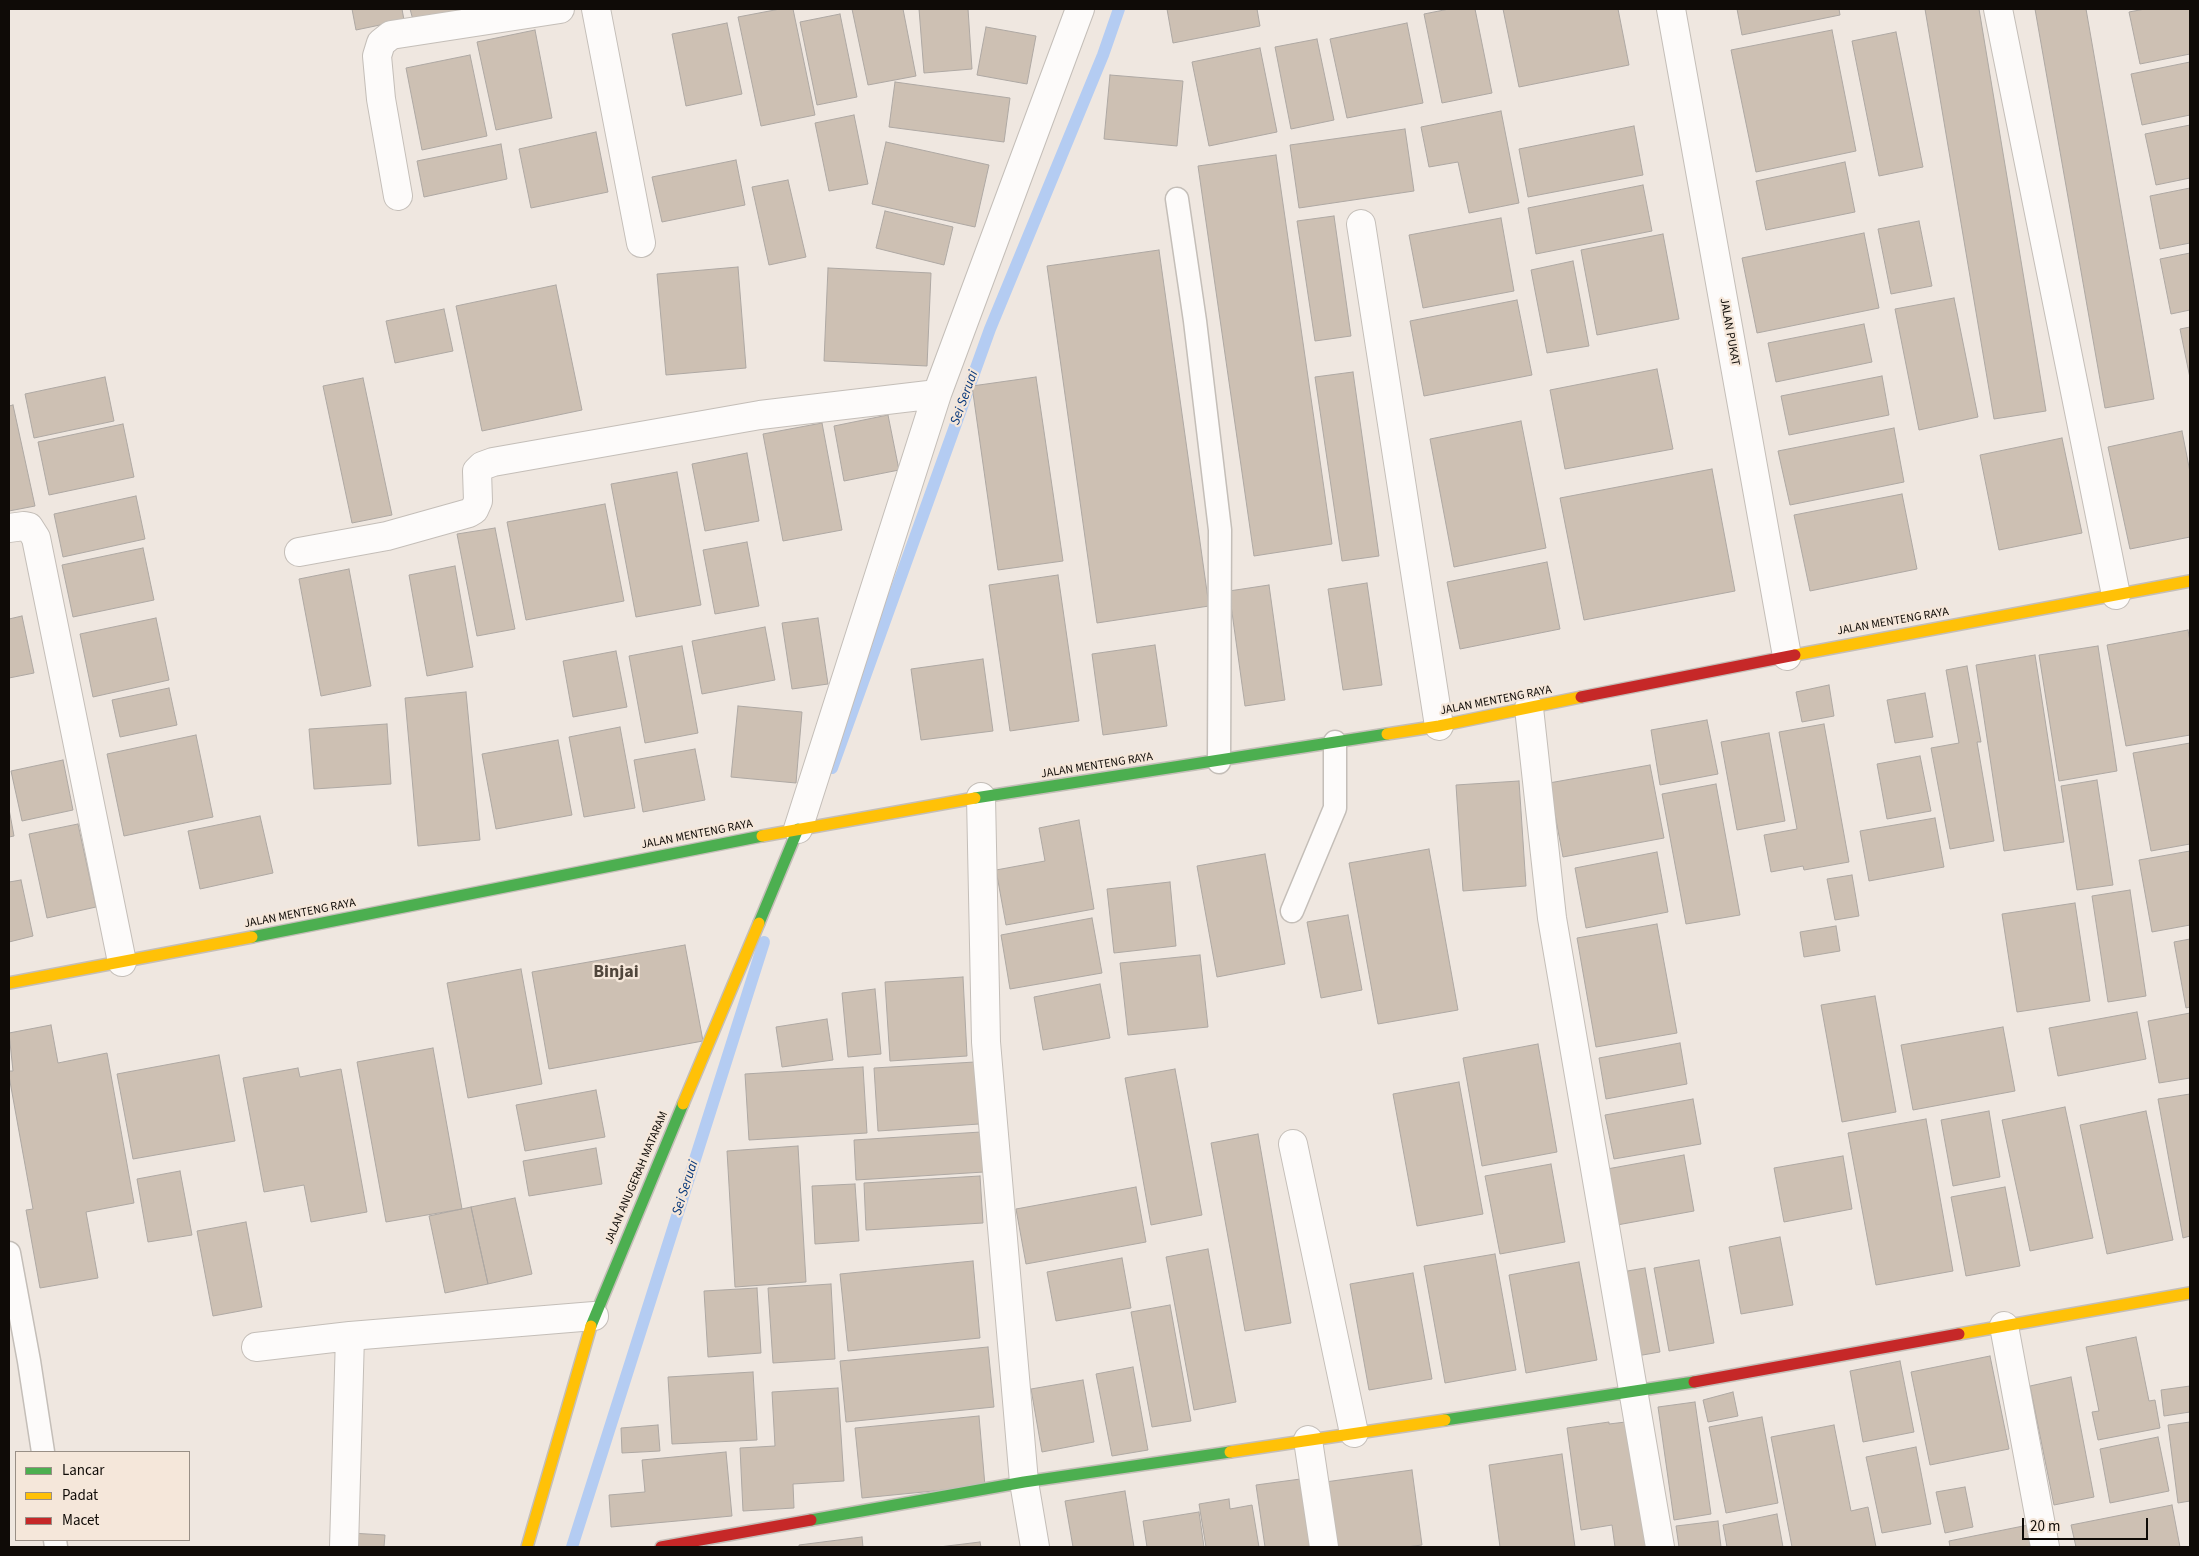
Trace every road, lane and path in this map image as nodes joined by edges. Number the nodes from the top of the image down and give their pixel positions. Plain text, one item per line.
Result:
1 (560, 9) edge
2 (596, 9) edge
3 (1080, 9) edge
4 (1671, 9) edge
5 (1998, 9) edge
6 (398, 196) dead end
7 (1177, 198) dead end
8 (1361, 224) dead end
9 (641, 243) dead end
10 (937, 394) junction
11 (9, 528) edge
12 (299, 552) dead end
13 (2190, 582) edge
14 (2116, 595) junction
15 (1787, 656) junction
16 (1529, 708) junction
17 (1439, 726) junction
18 (1335, 742) junction
19 (1219, 762) junction
20 (981, 797) junction
21 (798, 829) junction
22 (1292, 912) dead end
23 (122, 962) junction
24 (9, 983) edge
25 (1293, 1144) dead end
26 (9, 1253) edge
27 (2190, 1293) edge
28 (594, 1316) junction
29 (2004, 1326) junction
30 (350, 1336) junction
31 (256, 1347) dead end
32 (1632, 1392) junction
33 (1354, 1433) junction
34 (1308, 1440) junction
35 (42, 1451) edge
36 (1024, 1482) junction
37 (344, 1547) edge
38 (527, 1547) edge
39 (661, 1547) edge
40 (1035, 1547) edge
41 (1324, 1547) edge
42 (1660, 1547) edge
43 (2045, 1547) edge

1 - 6 street
2 - 9 street
3 - 10 street
4 - 15 street, JALAN PUKAT
5 - 14 street
7 - 19 lane
8 - 17 street
10 - 12 street
10 - 21 street
11 - 23 street
13 - 14 street, JALAN MENTENG RAYA
14 - 15 street, JALAN MENTENG RAYA
15 - 16 street, JALAN MENTENG RAYA
16 - 17 street, JALAN MENTENG RAYA
16 - 32 street
17 - 18 street, JALAN MENTENG RAYA
18 - 19 street, JALAN MENTENG RAYA
18 - 22 lane
19 - 20 street, JALAN MENTENG RAYA
20 - 21 street, JALAN MENTENG RAYA
20 - 36 street
21 - 23 street, JALAN MENTENG RAYA
21 - 28 street, JALAN ANUGERAH MATARAM
23 - 24 street, JALAN MENTENG RAYA
25 - 33 street
26 - 35 lane
27 - 29 street
28 - 30 street
28 - 38 street, JALAN ANUGERAH MATARAM
29 - 32 street
29 - 43 street
30 - 31 street
30 - 37 street
32 - 33 street
32 - 42 street
33 - 34 street
34 - 36 street
34 - 41 street
36 - 39 street
36 - 40 street

